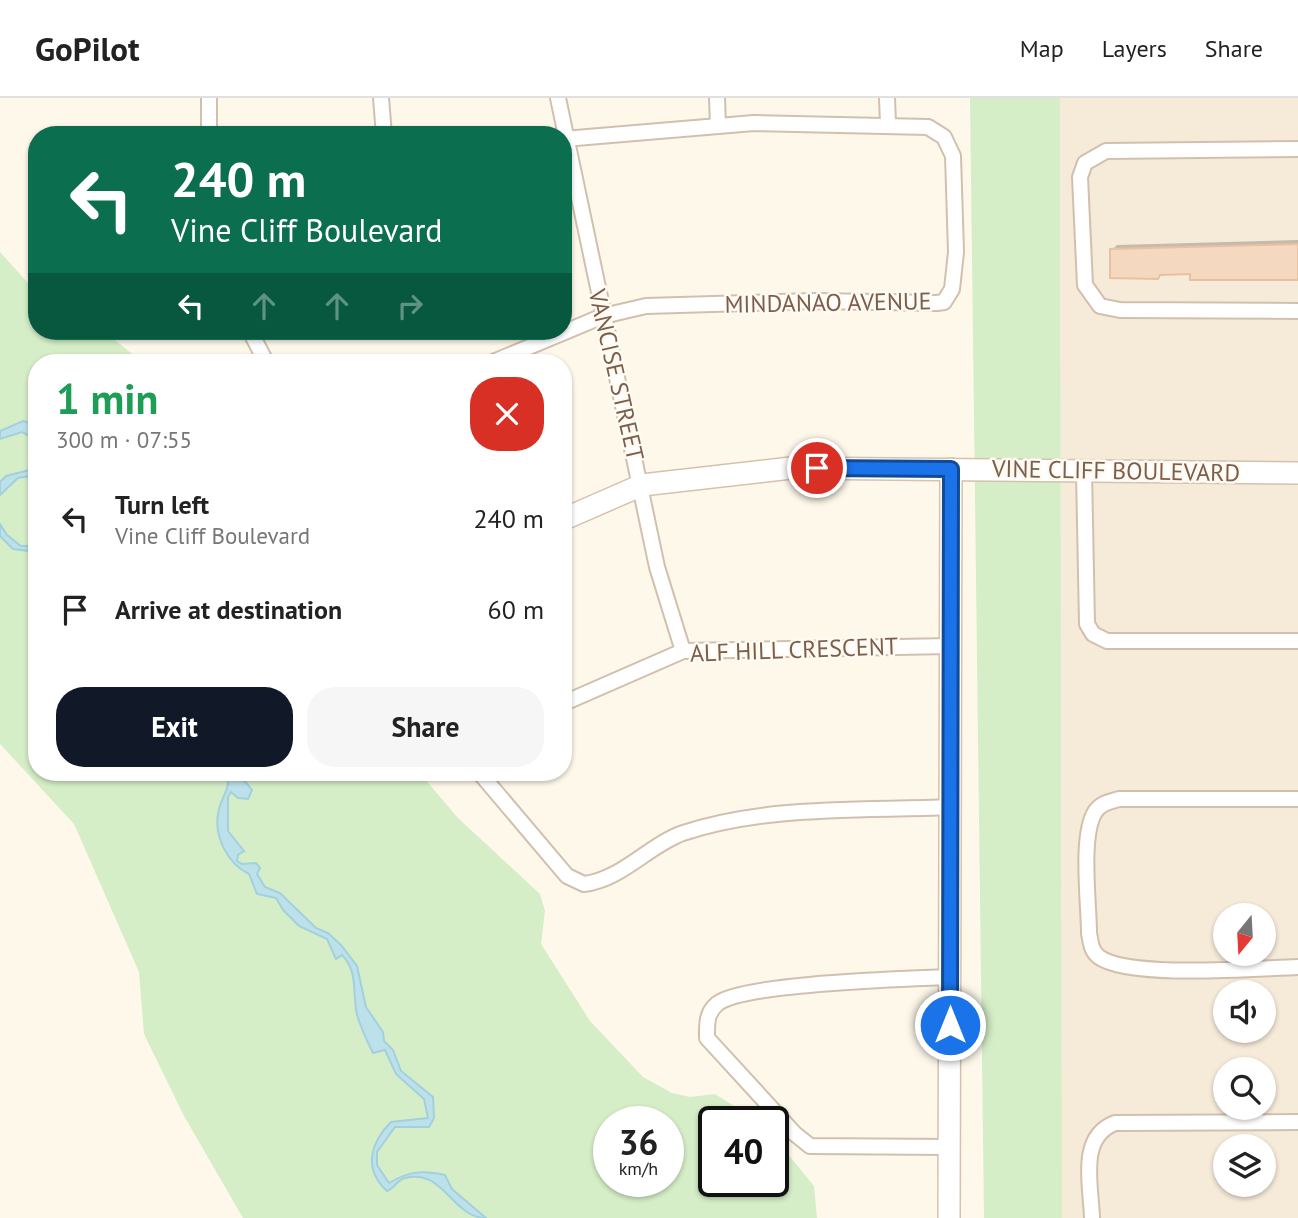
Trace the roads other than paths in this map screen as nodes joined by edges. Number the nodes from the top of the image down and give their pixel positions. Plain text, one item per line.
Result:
1 (209, 98) edge
2 (382, 98) edge
3 (558, 98) edge
4 (717, 98) edge
5 (887, 98) edge
6 (888, 124) junction
7 (209, 126) edge
8 (384, 126) edge
9 (563, 126) edge
10 (718, 126) junction
11 (572, 138) edge
12 (1298, 149) edge
13 (572, 172) edge
14 (1298, 311) edge
15 (603, 316) junction
16 (572, 329) edge
17 (546, 340) edge
18 (512, 354) edge
19 (951, 469) junction
20 (1084, 471) junction
21 (1298, 473) edge
22 (642, 485) junction
23 (572, 516) edge
24 (1298, 641) edge
25 (951, 646) junction
26 (683, 651) junction
27 (572, 700) edge
28 (487, 781) edge
29 (1298, 799) edge
30 (950, 807) junction
31 (1298, 967) edge
32 (950, 976) junction
33 (1298, 1122) edge
34 (949, 1147) junction
35 (949, 1218) edge
36 (1092, 1218) edge

1 - 7 street
2 - 8 street
3 - 9 street, VANCISE STREET
4 - 10 street
5 - 6 street
6 - 10 street
6 - 15 street, MINDANAO AVENUE
10 - 11 street
12 - 14 street
13 - 15 street, VANCISE STREET
15 - 16 street, MINDANAO AVENUE
15 - 22 street, VANCISE STREET
17 - 18 street, MINDANAO AVENUE
19 - 20 street, VINE CLIFF BOULEVARD
19 - 22 street, VINE CLIFF BOULEVARD
19 - 25 street
20 - 21 street, VINE CLIFF BOULEVARD
20 - 24 street
22 - 23 street, VINE CLIFF BOULEVARD
22 - 26 street, VANCISE STREET
25 - 26 street, ALF HILL CRESCENT
25 - 30 street
26 - 27 street, ALF HILL CRESCENT
28 - 30 street
29 - 31 street
30 - 32 street
32 - 34 street
32 - 34 street
33 - 36 street
34 - 35 street

